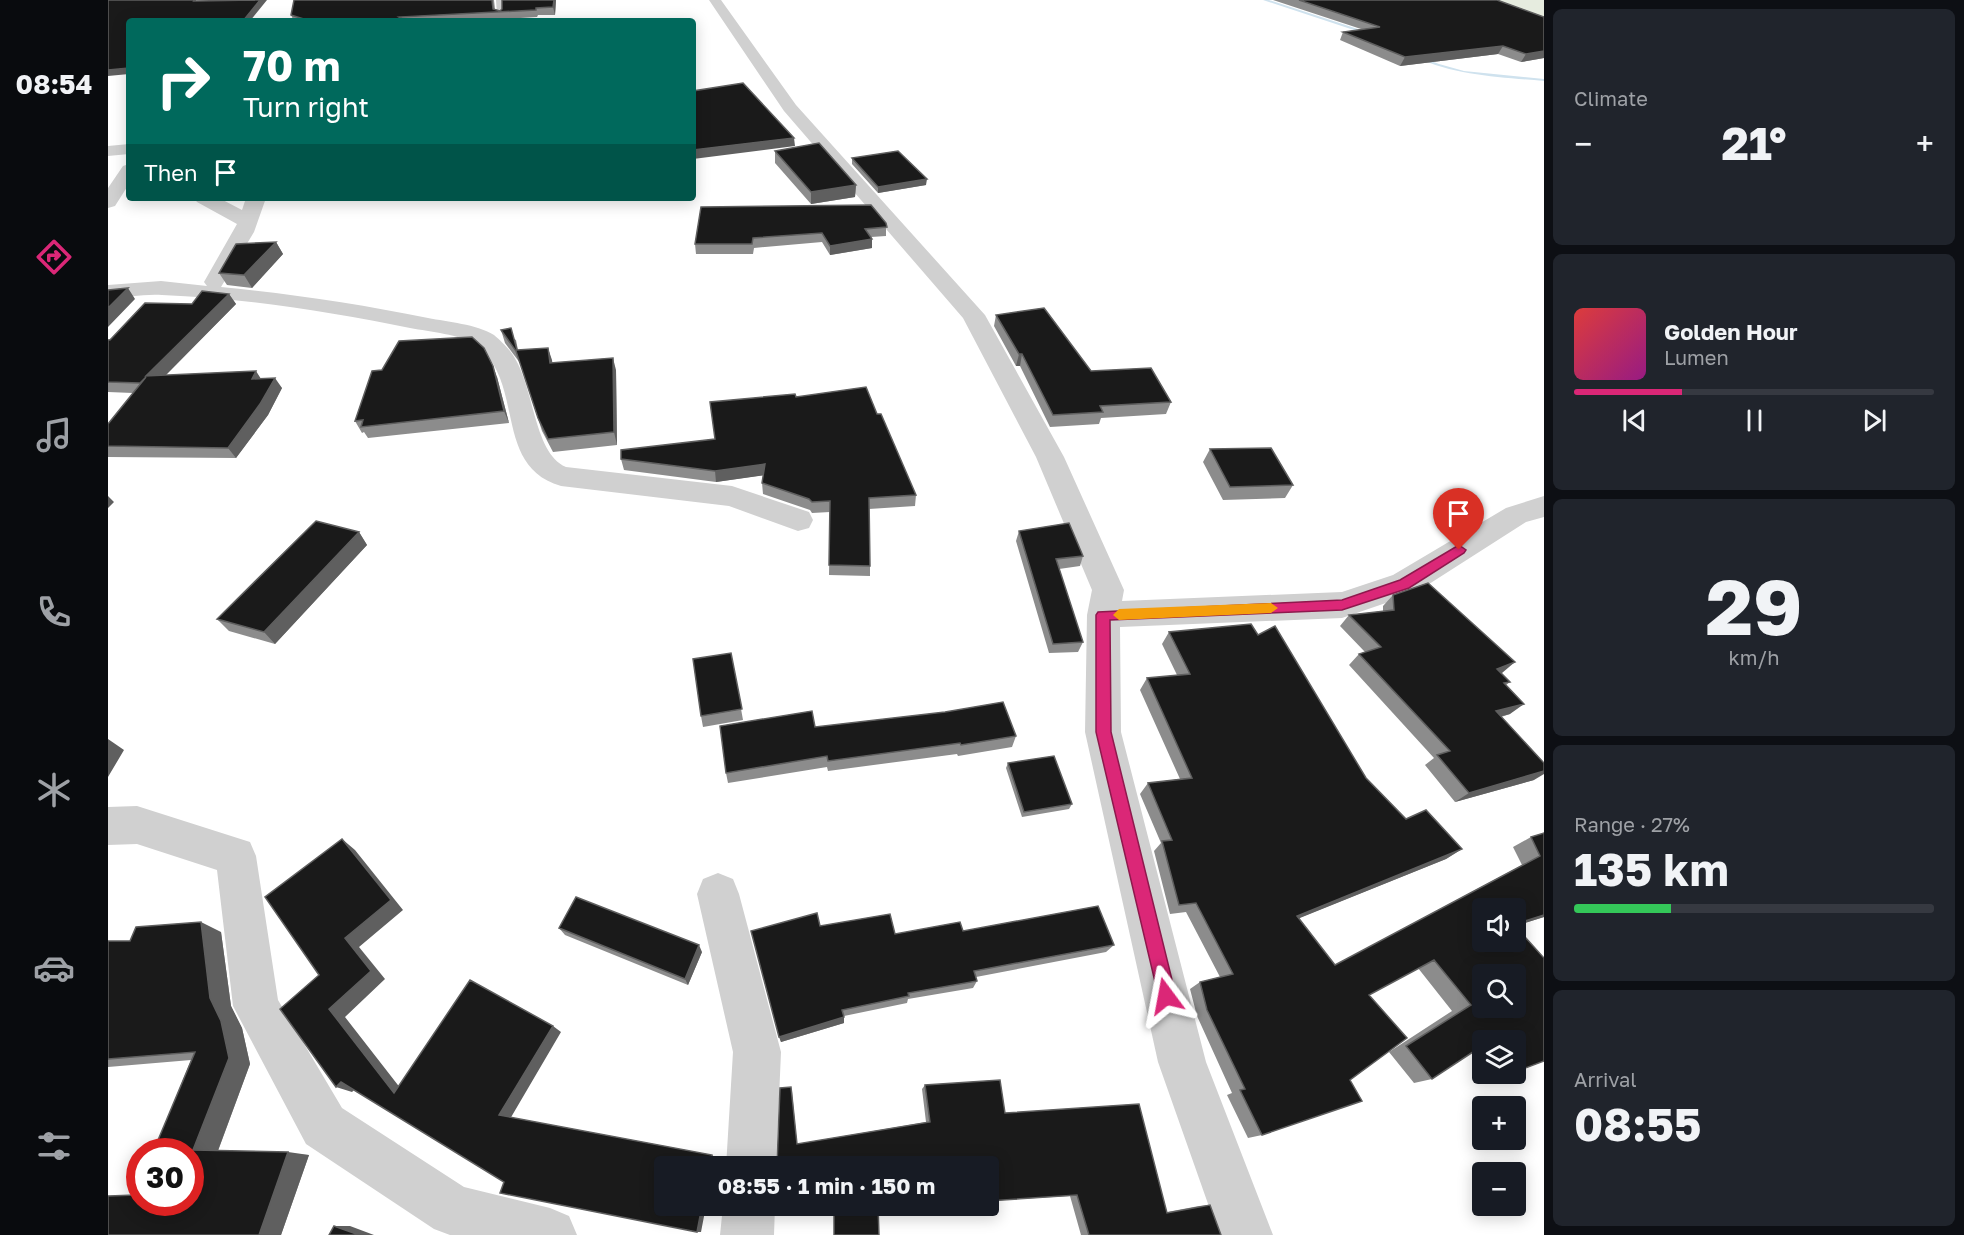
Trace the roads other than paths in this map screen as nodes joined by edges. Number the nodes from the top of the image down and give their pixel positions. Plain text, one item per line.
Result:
1 (500, 0) edge
2 (715, 0) edge
3 (500, 15) edge
4 (126, 149) edge
5 (108, 151) edge
6 (126, 175) edge
7 (210, 201) edge
8 (255, 201) edge
9 (108, 202) edge
10 (247, 221) junction
11 (161, 288) junction
12 (108, 292) edge
13 (208, 294) junction
14 (138, 312) edge
15 (1544, 506) edge
16 (798, 520) dead end
17 (1103, 615) junction
18 (108, 826) edge
19 (718, 894) dead end
20 (752, 1156) edge
21 (748, 1216) edge
22 (550, 1235) edge
23 (747, 1235) edge
24 (1246, 1235) edge

1 - 3 lane
2 - 17 street
4 - 5 street
6 - 9 street
7 - 10 street
8 - 10 street
10 - 13 street
11 - 12 street
11 - 13 street
11 - 14 street
13 - 16 street
15 - 17 street
17 - 24 street
18 - 22 street
19 - 20 street
21 - 23 street

